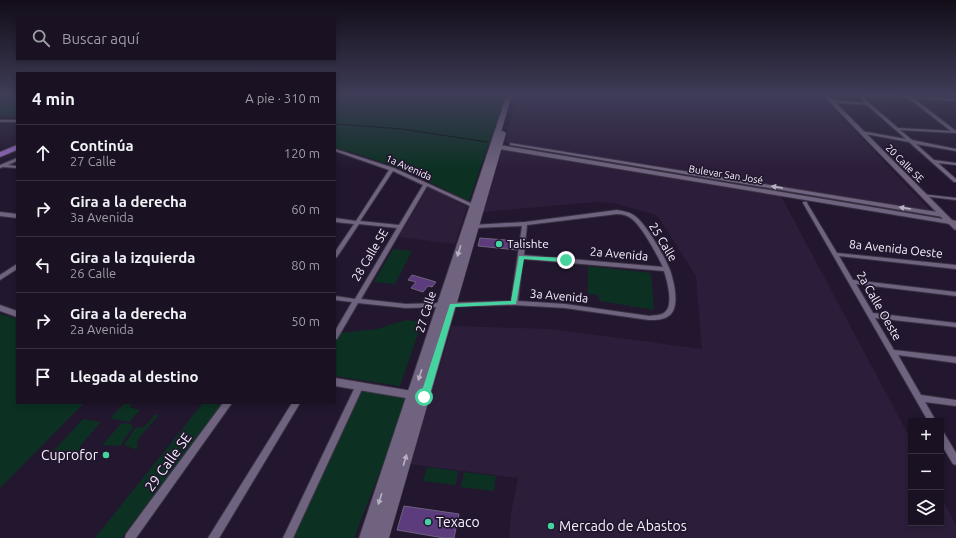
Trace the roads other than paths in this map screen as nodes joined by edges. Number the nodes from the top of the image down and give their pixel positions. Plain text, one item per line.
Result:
1 (505, 119) edge
2 (507, 119) edge
3 (848, 119) edge
4 (886, 119) edge
5 (938, 119) edge
6 (0, 121) edge
7 (16, 121) edge
8 (897, 129) junction
9 (861, 132) junction
10 (955, 132) edge
11 (16, 142) edge
12 (914, 143) junction
13 (500, 144) junction
14 (16, 147) edge
15 (0, 150) edge
16 (336, 150) edge
17 (956, 150) edge
18 (0, 155) edge
19 (16, 159) edge
20 (934, 161) junction
21 (956, 164) edge
22 (1, 166) edge
23 (16, 167) edge
24 (392, 169) junction
25 (956, 181) edge
26 (426, 184) junction
27 (924, 194) junction
28 (956, 199) edge
29 (805, 203) dead end
30 (474, 206) junction
31 (0, 214) edge
32 (943, 215) junction
33 (16, 216) edge
34 (956, 217) edge
35 (336, 220) edge
36 (953, 222) edge
37 (358, 223) junction
38 (525, 224) junction
39 (475, 226) junction
40 (400, 227) junction
41 (956, 228) edge
42 (834, 254) junction
43 (336, 255) edge
44 (521, 257) junction
45 (16, 267) edge
46 (956, 267) edge
47 (667, 269) junction
48 (0, 278) edge
49 (851, 282) junction
50 (956, 294) edge
51 (336, 298) edge
52 (356, 301) junction
53 (514, 303) junction
54 (447, 306) junction
55 (0, 308) edge
56 (16, 314) edge
57 (870, 315) junction
58 (662, 317) joint
59 (956, 325) edge
60 (336, 335) edge
61 (892, 352) junction
62 (956, 360) edge
63 (336, 382) edge
64 (359, 387) junction
65 (414, 396) junction
66 (424, 397) junction
67 (919, 398) junction
68 (956, 403) edge
69 (227, 404) edge
70 (295, 404) edge
71 (930, 418) edge
72 (944, 440) edge
73 (953, 452) edge
74 (956, 461) edge
75 (130, 538) edge
76 (213, 538) edge
77 (288, 538) edge
78 (367, 538) edge
79 (382, 538) edge

1 - 13 main road, 27 Calle
2 - 13 main road, 27 Calle
3 - 9 street, 20 Calle SE
4 - 8 street
5 - 10 street
6 - 7 street
8 - 10 street
8 - 12 street
9 - 12 street
9 - 27 street, 20 Calle SE
11 - 15 main road
12 - 17 street
12 - 20 street
13 - 30 main road, 27 Calle
32 -> 13 street, Bulevar San José
13 - 36 street, Bulevar San José
13 - 39 main road, 27 Calle
14 - 18 main road
16 - 24 street, 1a Avenida
19 - 22 street
20 - 21 street
20 - 25 street
22 - 23 street
24 - 26 street, 1a Avenida
24 - 37 street
26 - 30 street, 1a Avenida
26 - 40 street, 28 Calle SE
27 - 28 street
27 - 32 street, 20 Calle SE
29 - 42 street, 2a Calle Oeste
30 -> 54 main road, 27 Calle
31 - 33 street
32 - 34 street, Bulevar San José
32 - 36 street, 20 Calle SE
35 - 37 street
36 - 41 street, 20 Calle SE
37 - 40 street
37 - 43 street
38 - 39 street
38 - 44 street
38 - 47 street, 25 Calle
39 - 54 main road, 27 Calle
40 - 52 street, 28 Calle SE
42 - 46 street, 8a Avenida Oeste
42 - 49 street, 2a Calle Oeste
44 - 47 street, 2a Avenida
44 - 53 street
45 - 48 street
47 - 58 street, 25 Calle
49 - 50 street
49 - 57 street, 2a Calle Oeste
51 - 52 street, 3a Avenida
52 - 54 street, 3a Avenida
52 - 60 street, 28 Calle SE
53 - 54 street, 3a Avenida
53 - 58 street, 3a Avenida
54 -> 65 main road, 27 Calle
54 - 66 main road, 27 Calle
55 - 56 street
57 - 59 street
57 - 61 street, 2a Calle Oeste
61 - 62 street
61 - 67 street, 2a Calle Oeste
63 - 64 street
64 - 65 street
64 - 77 street
65 - 66 street
65 -> 78 main road, 27 Calle
79 -> 66 main road, 27 Calle
67 - 68 street
67 - 71 street, 2a Calle Oeste
69 - 75 street, 29 Calle SE
70 - 76 street
72 - 73 street
73 - 74 street

